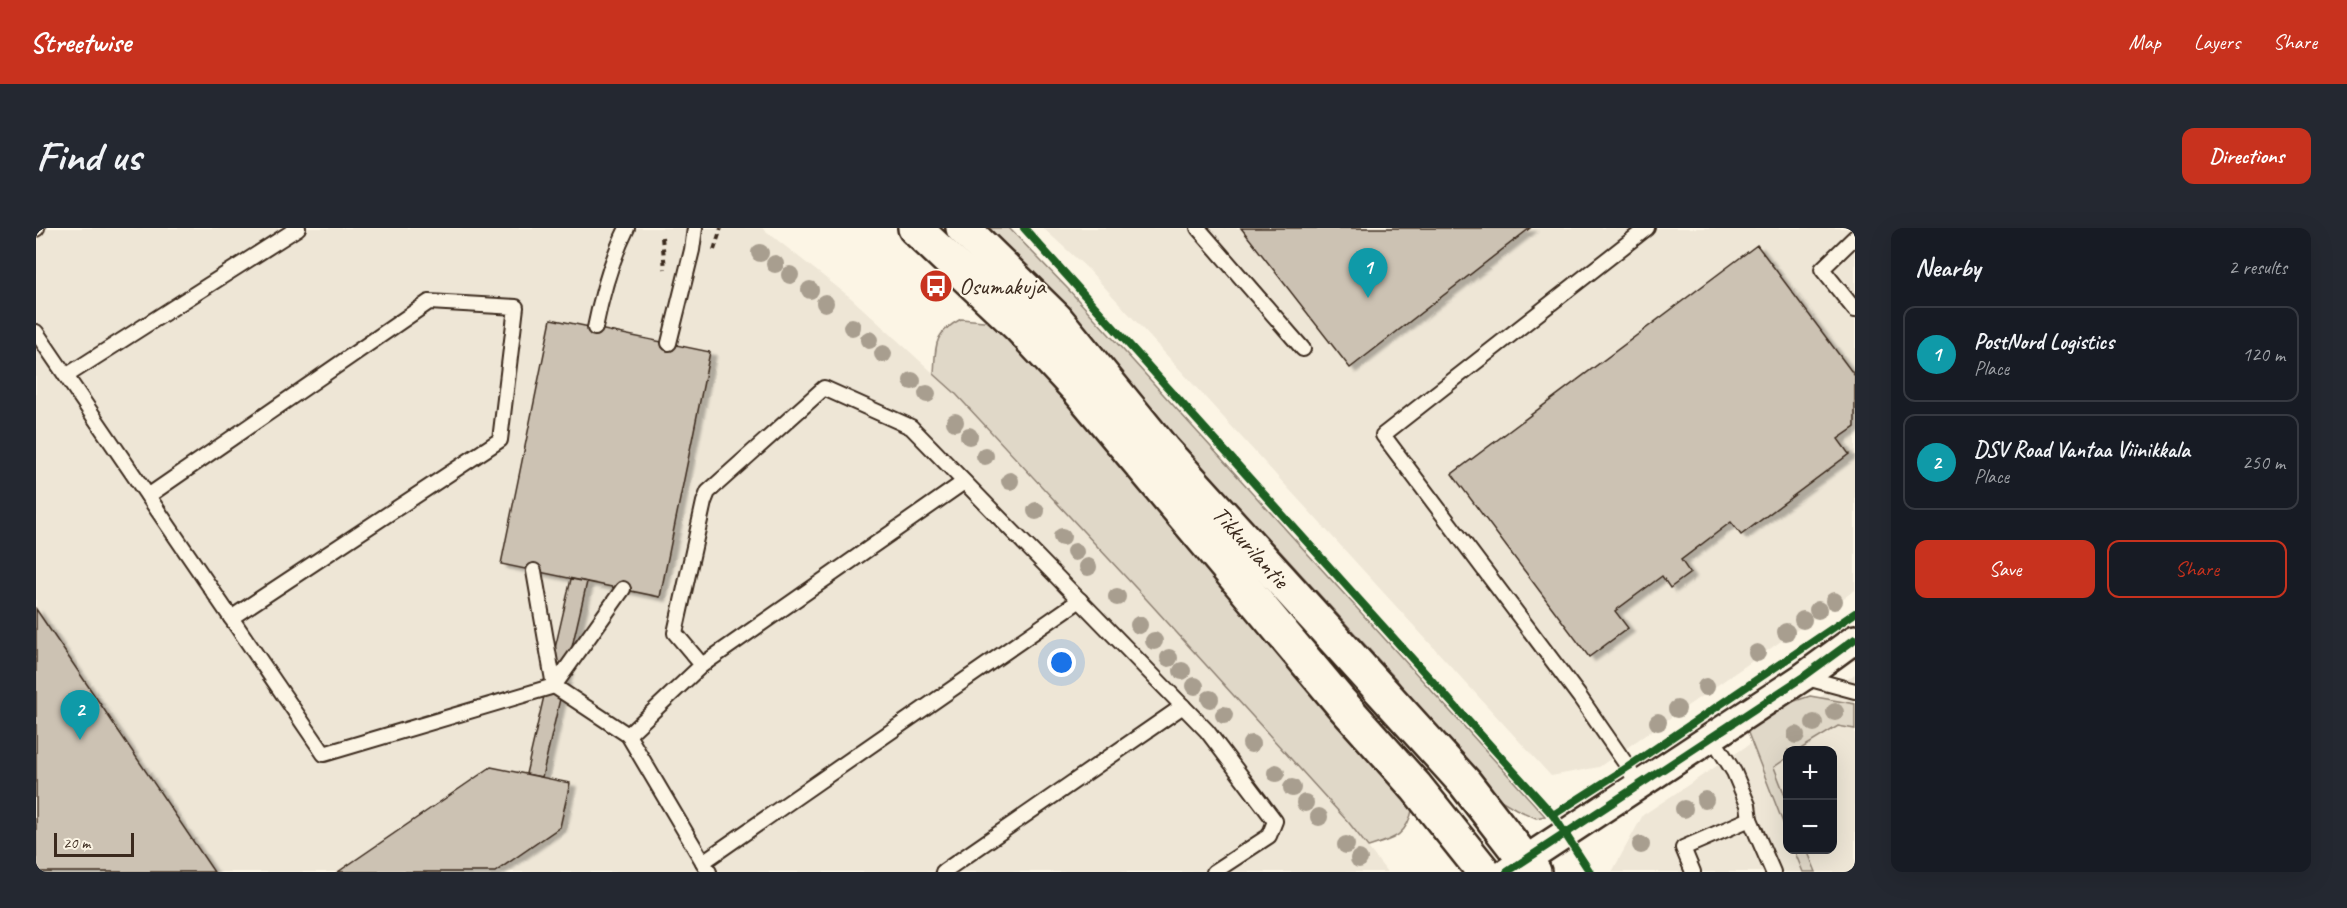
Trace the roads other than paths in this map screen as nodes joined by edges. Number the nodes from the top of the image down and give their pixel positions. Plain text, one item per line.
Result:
1 (298, 228) edge
2 (627, 228) edge
3 (695, 228) edge
4 (915, 228) edge
5 (963, 228) edge
6 (1198, 228) edge
7 (1647, 228) edge
8 (1855, 237) edge
9 (1855, 310) edge
10 (595, 328) dead end
11 (36, 332) edge
12 (669, 343) dead end
13 (1303, 349) dead end
14 (66, 376) junction
15 (964, 482) junction
16 (148, 496) junction
17 (534, 571) dead end
18 (623, 590) dead end
19 (1080, 600) junction
20 (231, 618) junction
21 (1855, 639) edge
22 (702, 665) junction
23 (1803, 676) junction
24 (554, 686) junction
25 (1855, 691) edge
26 (1183, 706) junction
27 (628, 735) junction
28 (1712, 737) junction
29 (1637, 785) junction
30 (1750, 819) junction
31 (706, 867) edge
32 (1522, 868) edge
33 (943, 872) edge
34 (1214, 872) edge
35 (1484, 872) edge
36 (1693, 872) edge
37 (1773, 872) edge

1 - 14 lane
2 - 10 lane
3 - 12 lane
4 - 35 main road, Tikkurilantie
5 - 32 main road, Tikkurilantie
6 - 13 lane
7 - 29 lane
8 - 9 lane
11 - 14 lane
14 - 16 lane
15 - 19 lane
15 - 22 lane
15 - 22 lane
16 - 20 lane
16 - 20 lane
17 - 24 lane
18 - 24 lane
19 - 26 lane
19 - 31 lane
20 - 24 lane
21 - 23 street
22 - 27 lane
23 - 25 lane
23 - 28 street
24 - 27 lane
26 - 33 lane
26 - 34 lane
27 - 31 lane
28 - 29 street
28 - 30 lane
29 - 32 street
30 - 36 lane
30 - 37 lane

